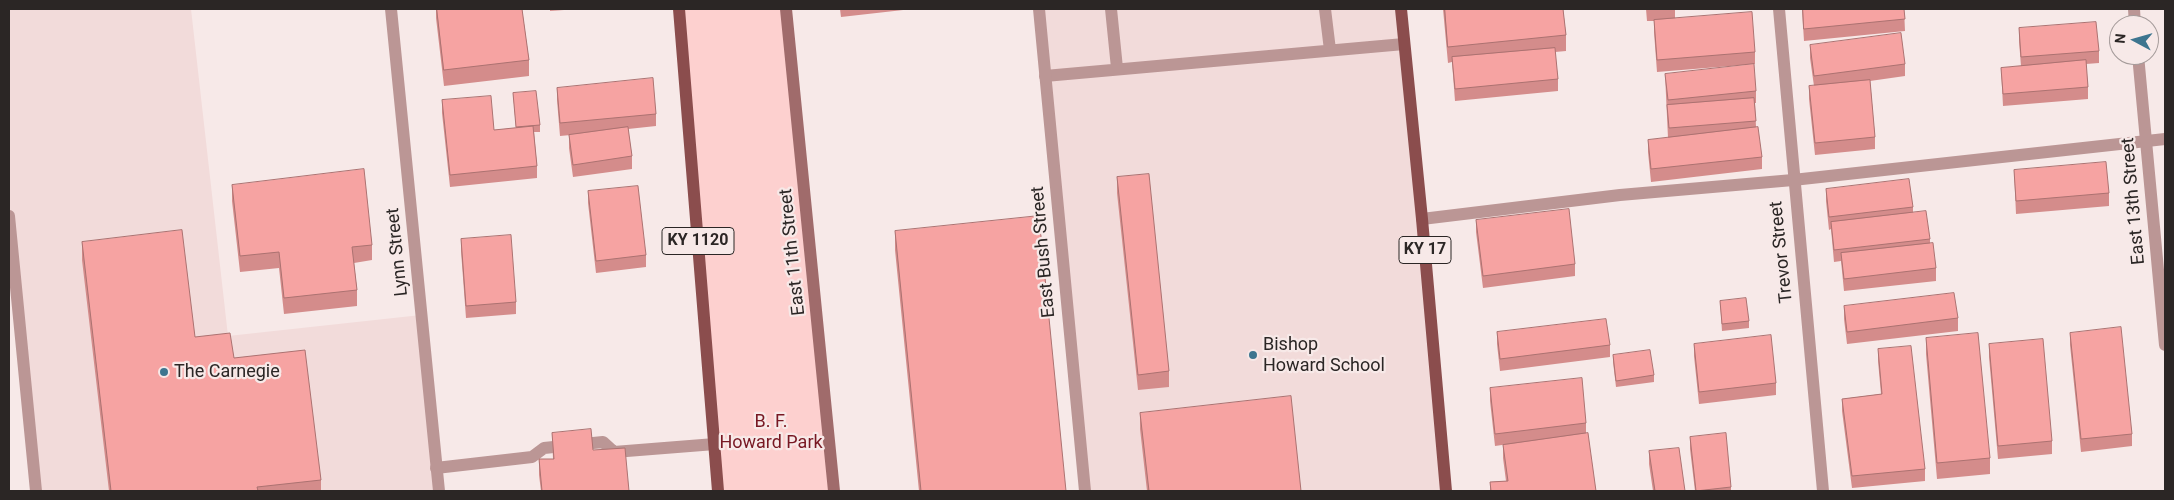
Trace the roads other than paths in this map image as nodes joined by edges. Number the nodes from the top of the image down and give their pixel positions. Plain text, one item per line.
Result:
1 (391, 9) edge
2 (679, 9) edge
3 (786, 9) edge
4 (1039, 9) edge
5 (1110, 9) edge
6 (1325, 9) edge
7 (1401, 9) edge
8 (1779, 9) edge
9 (1404, 44) junction
10 (1330, 50) junction
11 (2139, 65) edge
12 (1117, 68) junction
13 (1045, 76) junction
14 (2165, 139) edge
15 (2146, 141) junction
16 (1793, 180) junction
17 (9, 216) edge
18 (1422, 219) junction
19 (2165, 345) edge
20 (715, 444) junction
21 (614, 452) junction
22 (532, 458) junction
23 (600, 461) edge
24 (545, 466) edge
25 (436, 468) junction
26 (36, 491) edge
27 (438, 491) edge
28 (718, 491) edge
29 (834, 491) edge
30 (1085, 491) edge
31 (1446, 491) edge
32 (1823, 491) edge

1 - 25 street, Lynn Street
2 - 20 main road, KY 1120
3 - 29 main road, East 11th Street
4 - 13 street, East Bush Street
5 - 12 street
6 - 10 street
7 - 9 main road, KY 17
8 - 16 street, Trevor Street
9 - 10 street
9 - 18 main road, KY 17
10 - 12 street
11 - 15 street, East 13th Street
12 - 13 street
13 - 30 street, East Bush Street
14 - 15 street
15 - 16 street
15 - 19 street, East 13th Street
16 - 18 street
16 - 32 street, Trevor Street
17 - 26 street
18 - 31 main road, KY 17
20 - 21 street
20 - 28 main road, KY 1120
21 - 22 street
21 - 23 street
22 - 24 street
22 - 25 street
25 - 27 street, Lynn Street

